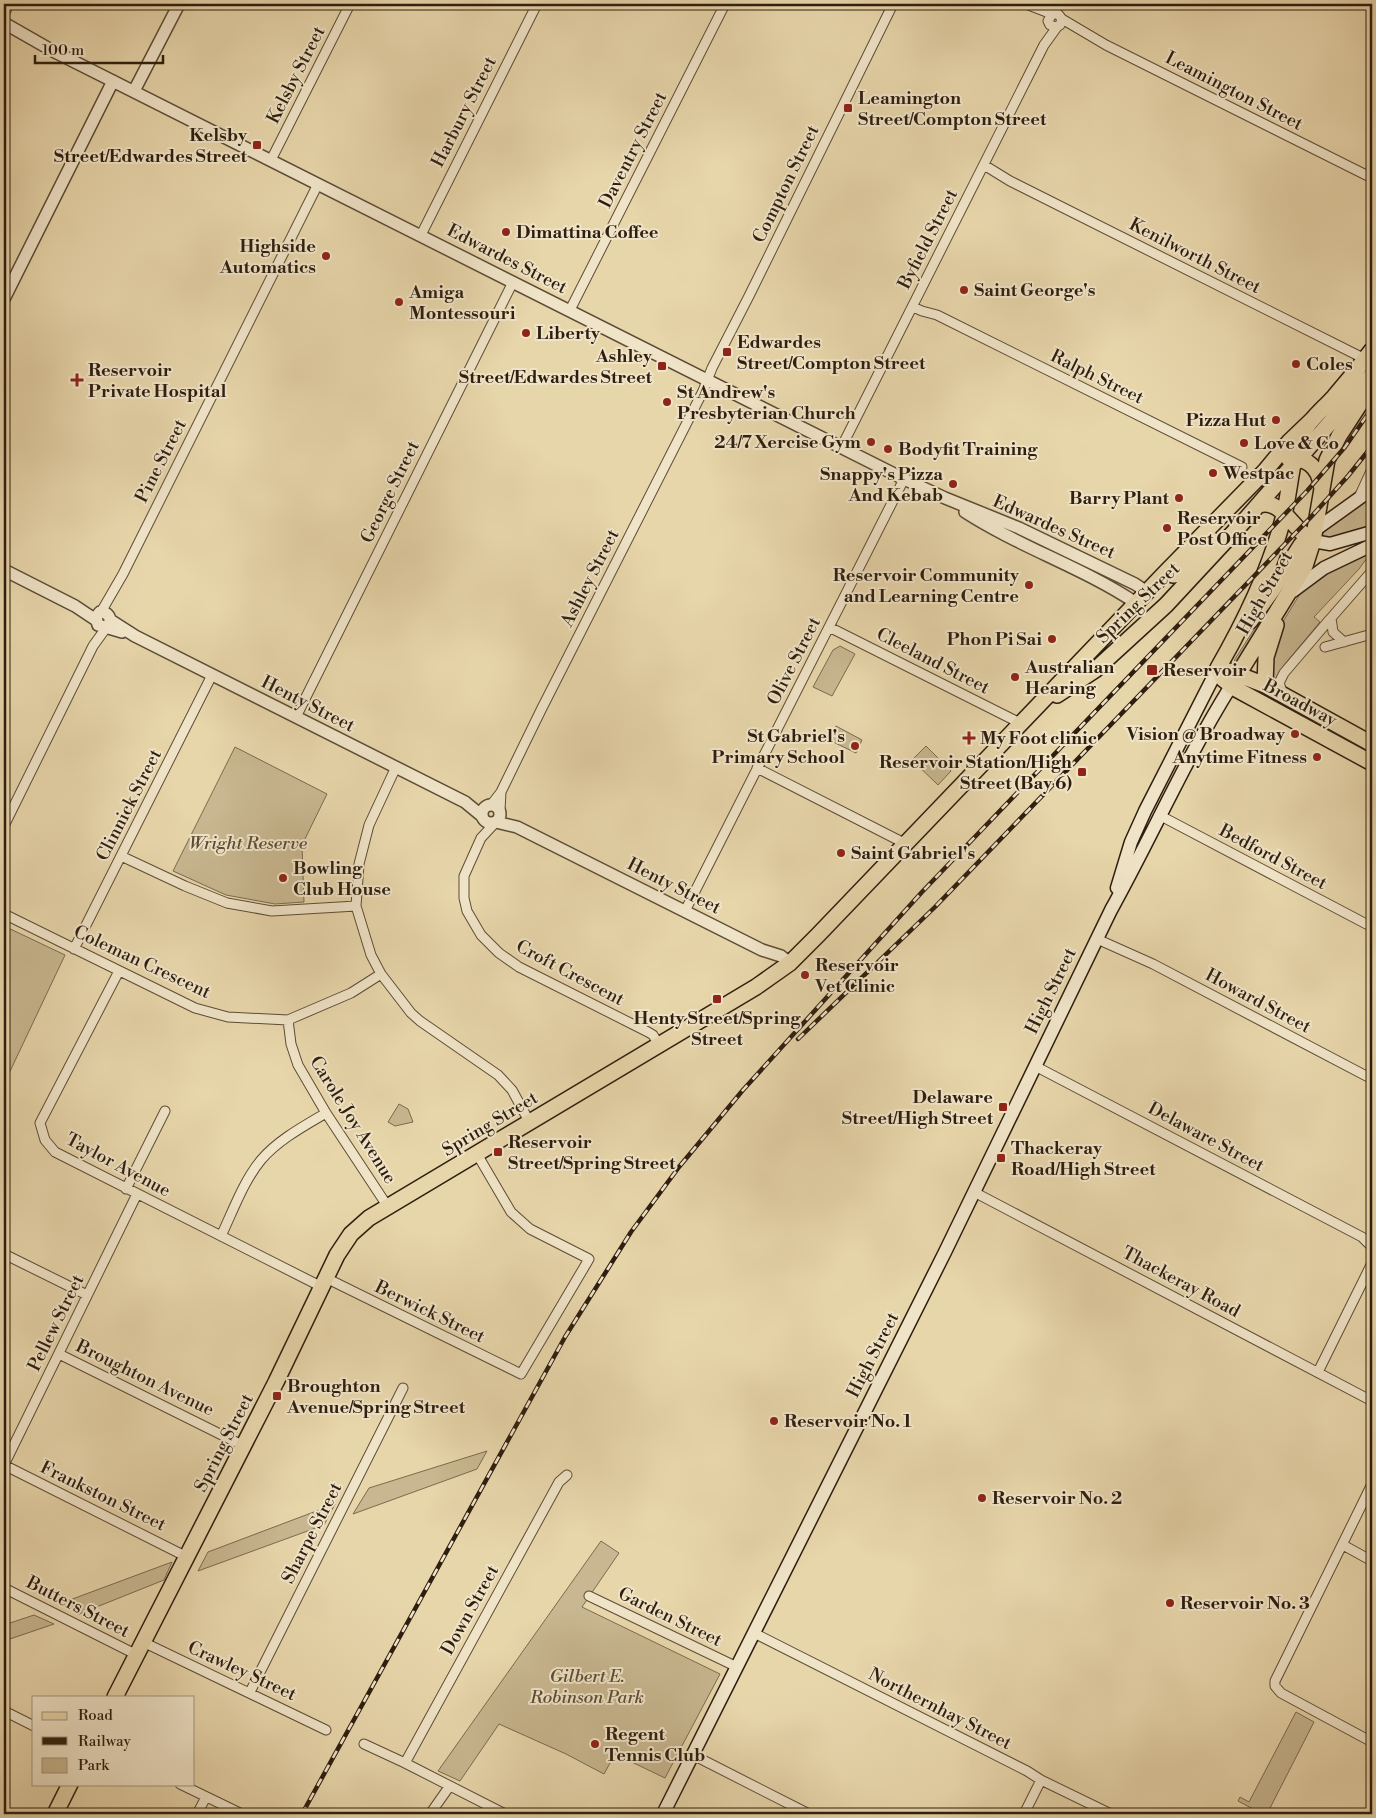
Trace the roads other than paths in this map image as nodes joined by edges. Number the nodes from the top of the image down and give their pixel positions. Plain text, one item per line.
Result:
1 (9, 4) edge
2 (179, 4) edge
3 (350, 4) edge
4 (537, 4) edge
5 (725, 4) edge
6 (893, 4) edge
7 (1027, 4) edge
8 (4, 15) edge
9 (1055, 21) junction
10 (4, 23) edge
11 (4, 31) edge
12 (53, 51) junction
13 (113, 81) junction
14 (134, 91) junction
15 (271, 160) junction
16 (982, 168) junction
17 (1372, 178) edge
18 (318, 184) junction
19 (420, 235) junction
20 (513, 282) junction
21 (4, 299) edge
22 (914, 304) junction
23 (570, 310) junction
24 (1369, 354) edge
25 (1372, 375) edge
26 (708, 379) junction
27 (1372, 383) edge
28 (1313, 419) junction
29 (842, 448) junction
30 (1296, 460) junction
31 (1242, 467) dead end
32 (1268, 468) junction
33 (1372, 470) edge
34 (904, 479) junction
35 (1372, 489) edge
36 (1321, 490) junction
37 (945, 498) junction
38 (1355, 502) junction
39 (1259, 505) junction
40 (1344, 510) junction
41 (1285, 514) junction
42 (1245, 520) junction
43 (1372, 532) edge
44 (1312, 537) junction
45 (1372, 546) edge
46 (4, 570) edge
47 (1166, 571) junction
48 (1372, 571) edge
49 (1147, 592) junction
50 (1285, 601) junction
51 (1136, 603) junction
52 (1162, 609) junction
53 (1330, 619) junction
54 (103, 620) junction
55 (829, 627) junction
56 (1372, 634) edge
57 (1235, 639) junction
58 (1344, 642) junction
59 (1325, 647) dead end
60 (1218, 667) junction
61 (1078, 675) junction
62 (212, 676) junction
63 (1235, 680) junction
64 (1265, 685) junction
65 (1285, 696) junction
66 (296, 717) junction
67 (1022, 724) junction
68 (1336, 724) junction
69 (1328, 739) junction
70 (1372, 744) edge
71 (1372, 763) edge
72 (396, 768) junction
73 (757, 768) junction
74 (492, 814) junction
75 (1159, 815) junction
76 (4, 826) edge
77 (1131, 842) junction
78 (906, 844) junction
79 (1143, 849) junction
80 (121, 856) junction
81 (356, 906) junction
82 (1111, 910) junction
83 (685, 911) junction
84 (4, 914) edge
85 (1372, 928) edge
86 (1098, 936) junction
87 (74, 949) junction
88 (785, 966) junction
89 (119, 971) junction
90 (381, 974) junction
91 (288, 1020) junction
92 (659, 1045) junction
93 (1035, 1066) junction
94 (1372, 1079) edge
95 (165, 1111) dead end
96 (326, 1112) junction
97 (530, 1123) junction
98 (477, 1154) junction
99 (126, 1188) junction
100 (974, 1192) junction
101 (137, 1194) junction
102 (388, 1207) junction
103 (221, 1236) junction
104 (1372, 1246) edge
105 (4, 1254) edge
106 (1371, 1265) edge
107 (324, 1283) junction
108 (87, 1295) junction
109 (59, 1354) junction
110 (1318, 1372) junction
111 (403, 1388) dead end
112 (1372, 1401) edge
113 (244, 1446) junction
114 (4, 1465) edge
115 (567, 1475) dead end
116 (1372, 1484) edge
117 (1343, 1545) junction
118 (188, 1557) junction
119 (1372, 1561) edge
120 (4, 1588) edge
121 (589, 1596) dead end
122 (754, 1633) junction
123 (140, 1648) junction
124 (737, 1667) junction
125 (250, 1692) junction
126 (116, 1696) edge
127 (4, 1711) edge
128 (32, 1725) edge
129 (326, 1730) dead end
130 (1372, 1742) edge
131 (364, 1744) dead end
132 (693, 1755) junction
133 (405, 1763) junction
134 (1041, 1780) junction
135 (69, 1786) edge
136 (184, 1786) edge
137 (449, 1787) junction
138 (206, 1797) junction
139 (55, 1814) edge
140 (197, 1814) edge
141 (242, 1814) edge
142 (430, 1814) edge
143 (505, 1814) edge
144 (663, 1814) edge
145 (809, 1814) edge
146 (1024, 1814) edge
147 (1111, 1814) edge

1 - 8 street
2 - 14 street
3 - 15 street, Kelsby Street
4 - 19 street, Harbury Street
5 - 23 street, Daventry Street
6 - 26 street, Compton Street
7 - 9 street, Leamington Street
9 - 16 street, Byfield Street
9 - 17 street, Leamington Street
10 - 12 street, Edwardes Street
11 - 12 street, Edwardes Street
12 - 13 street, Edwardes Street
13 - 14 street, Edwardes Street
13 - 21 street
14 - 15 street, Edwardes Street
15 - 18 street, Edwardes Street
16 - 22 street, Byfield Street
16 - 24 street, Kenilworth Street
18 - 19 street, Edwardes Street
18 - 54 street, Pine Street
19 - 20 street, Edwardes Street
20 - 23 street, Edwardes Street
20 - 66 street, George Street
22 - 29 street, Byfield Street
22 - 31 street, Ralph Street
23 - 26 street, Edwardes Street
24 - 28 main road, High Street
25 - 30 main road, Spring Street
26 - 29 street, Edwardes Street
26 - 74 street, Ashley Street
27 - 36 main road, High Street
28 - 30 main road, High Street
28 - 32 main road, Spring Street
29 - 34 street, Edwardes Street
30 - 32 main road
30 - 36 main road
30 - 39 main road, Spring Street
30 - 41 main road, High Street
32 - 47 main road, Spring Street
33 - 38 street
34 - 37 street, Edwardes Street
34 - 55 street, Olive Street
35 - 38 main road
36 - 40 main road
36 - 44 main road, High Street
37 - 49 street, Edwardes Street
37 - 51 street, Edwardes Street
38 - 40 main road
39 - 41 main road
39 - 42 main road, Spring Street
40 - 44 main road
41 - 44 main road
41 - 57 main road, High Street
42 - 47 main road
42 - 52 main road, Spring Street
43 - 44 main road
44 - 50 main road, High Street
44 - 57 main road, High Street
45 - 50 main road
46 - 54 street, Henty Street
47 - 49 main road, Spring Street
48 - 53 street
49 - 51 main road, Spring Street
49 - 52 main road
50 - 63 main road, High Street
50 - 64 main road
51 - 52 main road
51 - 61 main road, Spring Street
52 - 61 main road, Spring Street
53 - 58 street
53 - 65 street
54 - 62 street, Henty Street
54 - 76 street, Pine Street
55 - 67 street, Cleeland Street
55 - 73 street, Olive Street
56 - 58 street
57 - 60 main road, High Street
58 - 59 street
60 - 63 main road, Broadway
60 - 77 main road, High Street
61 - 67 main road, Spring Street
62 - 66 street, Henty Street
62 - 80 street, Clinnick Street
63 - 64 main road, Broadway
63 - 69 main road, Broadway
63 - 75 main road, High Street
64 - 65 main road, Broadway
65 - 68 main road, Broadway
66 - 72 street, Henty Street
67 - 78 main road, Spring Street
68 - 69 main road
68 - 70 main road, Broadway
69 - 71 main road, Broadway
72 - 74 street, Henty Street
72 - 81 street
73 - 78 street
73 - 83 street, Olive Street
74 - 83 street, Henty Street
74 - 92 street, Croft Crescent
75 - 79 main road, High Street
75 - 85 street, Bedford Street
77 - 79 main road
77 - 82 main road, High Street
78 - 88 main road, Spring Street
79 - 82 main road, High Street
80 - 81 street
80 - 87 street, Clinnick Street
81 - 90 street
82 - 86 main road, High Street
83 - 88 street, Henty Street
84 - 87 street, Coleman Crescent
86 - 93 main road, High Street
86 - 94 street, Howard Street
87 - 89 street, Coleman Crescent
88 - 92 main road, Spring Street
89 - 91 street, Coleman Crescent
89 - 99 street, Taylor Avenue
90 - 91 street, Coleman Crescent
90 - 97 street
91 - 96 street, Carole Joy Avenue
92 - 97 main road, Spring Street
93 - 100 main road, High Street
93 - 104 street, Delaware Street
95 - 99 street
96 - 102 street, Carole Joy Avenue
96 - 103 street
97 - 98 main road, Spring Street
98 - 102 main road, Spring Street
98 - 107 street, Berwick Street
99 - 101 street, Taylor Avenue
100 - 110 street, Thackeray Road
100 - 122 main road, High Street
101 - 103 street, Taylor Avenue
101 - 108 street, Pellew Street
102 - 107 main road, Spring Street
103 - 107 street, Taylor Avenue
104 - 106 street
105 - 108 street
106 - 110 street
107 - 113 main road, Spring Street
108 - 109 street, Pellew Street
109 - 113 street, Broughton Avenue
109 - 114 street, Pellew Street
110 - 112 street, Thackeray Road
111 - 125 street, Sharpe Street
113 - 118 main road, Spring Street
114 - 118 street, Frankston Street
115 - 133 street, Down Street
116 - 117 street
117 - 119 street
117 - 130 street
118 - 123 main road, Spring Street
120 - 123 street, Butters Street
121 - 124 street, Garden Street
122 - 124 main road, High Street
122 - 134 street, Northernhay Street
123 - 125 street, Crawley Street
123 - 126 main road, Spring Street
124 - 132 main road, High Street
125 - 129 street, Crawley Street
127 - 128 street
131 - 133 street
132 - 144 main road, High Street
132 - 145 street
133 - 137 street
134 - 146 street
134 - 147 street, Northernhay Street
135 - 139 main road
136 - 138 street
137 - 142 street
137 - 143 street
138 - 140 street
138 - 141 street

